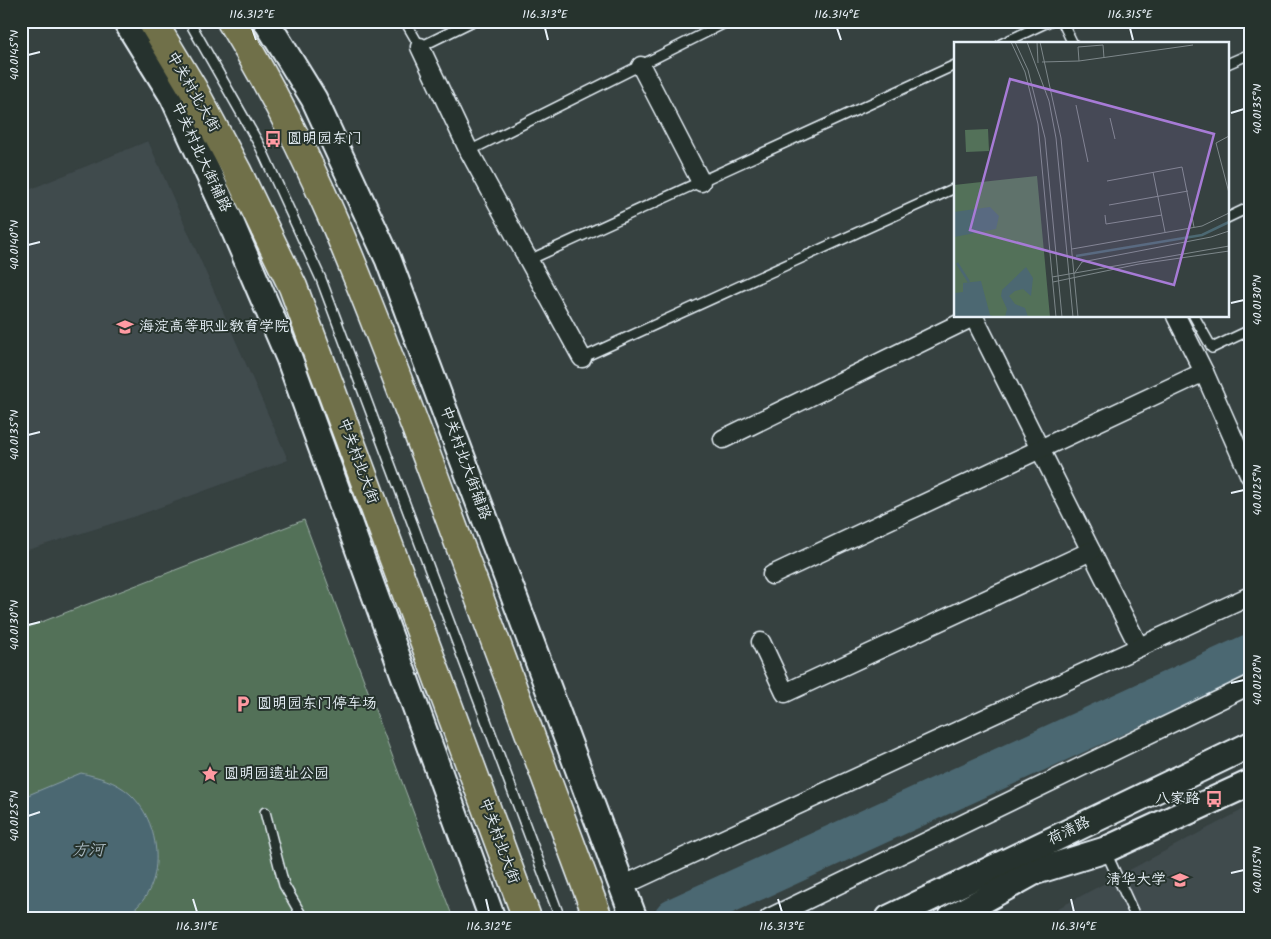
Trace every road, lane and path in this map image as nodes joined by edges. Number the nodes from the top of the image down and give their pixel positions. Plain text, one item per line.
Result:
1 (126, 21) edge
2 (152, 21) edge
3 (189, 21) edge
4 (231, 21) edge
5 (266, 21) edge
6 (404, 21) edge
7 (473, 21) edge
8 (729, 21) edge
9 (1050, 21) edge
10 (1062, 21) edge
11 (1005, 42) edge
12 (1072, 42) edge
13 (420, 47) junction
14 (1250, 54) edge
15 (1228, 64) edge
16 (954, 65) edge
17 (641, 66) junction
18 (469, 151) junction
19 (701, 182) junction
20 (954, 188) edge
21 (1250, 207) edge
22 (1228, 218) edge
23 (529, 260) junction
24 (970, 318) edge
25 (975, 318) edge
26 (1177, 318) edge
27 (1195, 318) edge
28 (1250, 330) edge
29 (582, 358) joint
30 (1204, 372) junction
31 (723, 438) dead end
32 (1039, 448) junction
33 (1250, 476) edge
34 (1091, 551) junction
35 (772, 575) dead end
36 (1250, 596) edge
37 (761, 642) dead end
38 (1139, 647) junction
39 (1250, 685) edge
40 (1250, 745) edge
41 (1250, 783) edge
42 (265, 812) dead end
43 (1105, 850) junction
44 (622, 886) junction
45 (303, 918) edge
46 (492, 918) edge
47 (527, 918) edge
48 (560, 918) edge
49 (598, 918) edge
50 (634, 918) edge
51 (769, 918) edge
52 (889, 918) edge
53 (951, 918) edge
54 (1136, 918) edge

1 - 46 street, 中关村北大街辅路
2 - 47 main road, 中关村北大街
3 - 48 lane, 中关村北大街
4 - 49 main road
5 - 44 street, 中关村北大街辅路
6 - 13 lane
7 - 13 lane
8 - 17 lane
9 - 11 lane
10 - 12 lane
13 - 18 street
14 - 15 lane
16 - 19 lane
17 - 18 lane
17 - 19 street
18 - 23 street
19 - 23 lane
20 - 29 lane
21 - 22 lane
23 - 29 street
24 - 31 street
25 - 32 street
26 - 30 street
27 - 28 lane
30 - 32 street
30 - 33 street
32 - 34 street
32 - 35 street
34 - 37 street
34 - 38 street
36 - 38 street
38 - 44 street
39 - 51 street
40 - 52 street, 荷清路
41 - 43 street, 荷清路
42 - 45 lane
43 - 53 street, 荷清路
43 - 54 lane
44 - 50 street, 中关村北大街辅路

